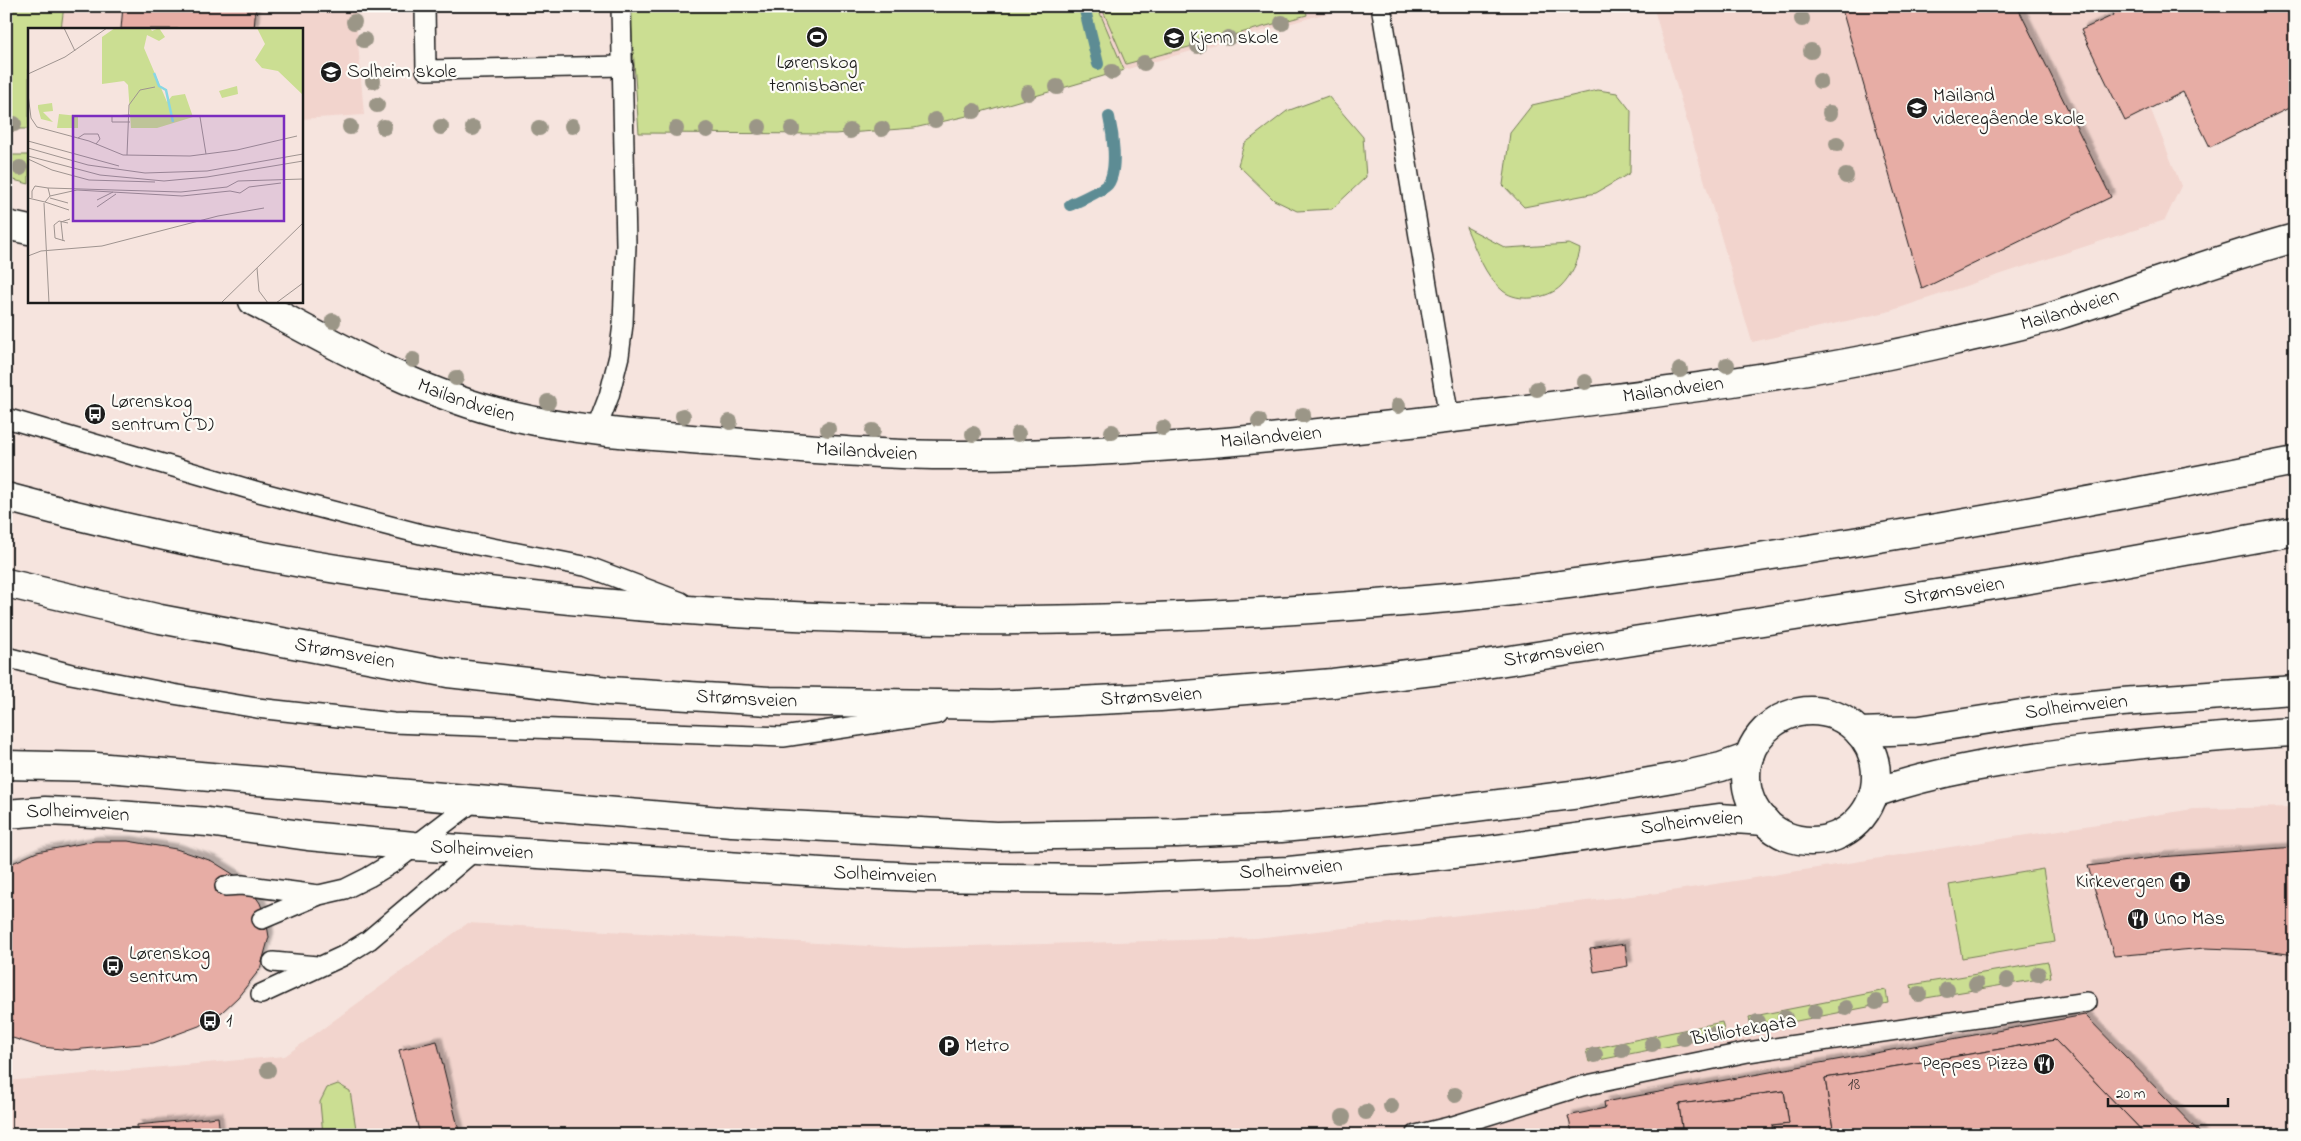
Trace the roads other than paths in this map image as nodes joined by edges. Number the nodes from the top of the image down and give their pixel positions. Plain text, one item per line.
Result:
1 (425, 6) edge
2 (621, 6) edge
3 (1382, 12) dead end
4 (623, 66) junction
5 (6, 225) edge
6 (28, 230) edge
7 (2295, 238) edge
8 (256, 302) edge
9 (6, 418) edge
10 (1449, 418) junction
11 (596, 430) junction
12 (2295, 461) edge
13 (6, 497) edge
14 (2295, 531) edge
15 (6, 583) edge
16 (703, 610) junction
17 (6, 658) edge
18 (2295, 690) edge
19 (992, 705) junction
20 (1859, 732) junction
21 (2295, 732) edge
22 (1749, 757) junction
23 (6, 765) edge
24 (1874, 793) junction
25 (474, 801) junction
26 (6, 814) edge
27 (1765, 821) junction
28 (414, 846) junction
29 (475, 850) junction
30 (225, 886) dead end
31 (319, 896) junction
32 (262, 919) dead end
33 (273, 962) dead end
34 (317, 966) junction
35 (261, 994) dead end
36 (2087, 1002) dead end
37 (1416, 1135) edge

1 - 4 lane
2 - 4 lane
3 - 10 lane
4 - 11 lane
5 - 6 main road
7 - 10 main road, Mailandveien
8 - 11 main road, Mailandveien
9 - 16 lane
10 - 11 main road, Mailandveien
12 - 16 main road
13 - 16 main road
14 - 19 main road, Strømsveien
15 - 19 main road, Strømsveien
17 - 19 lane
18 - 20 main road, Solheimveien
20 - 22 main road
20 - 24 main road
21 - 24 main road
22 - 25 main road
22 - 27 main road
23 - 25 main road
24 - 27 main road
25 - 28 lane
26 - 28 main road, Solheimveien
27 - 29 main road, Solheimveien
28 - 29 main road, Solheimveien
28 - 31 lane
29 - 34 lane
30 - 31 lane
31 - 32 lane
33 - 34 lane
34 - 35 lane
36 - 37 lane, Bibliotekgata

